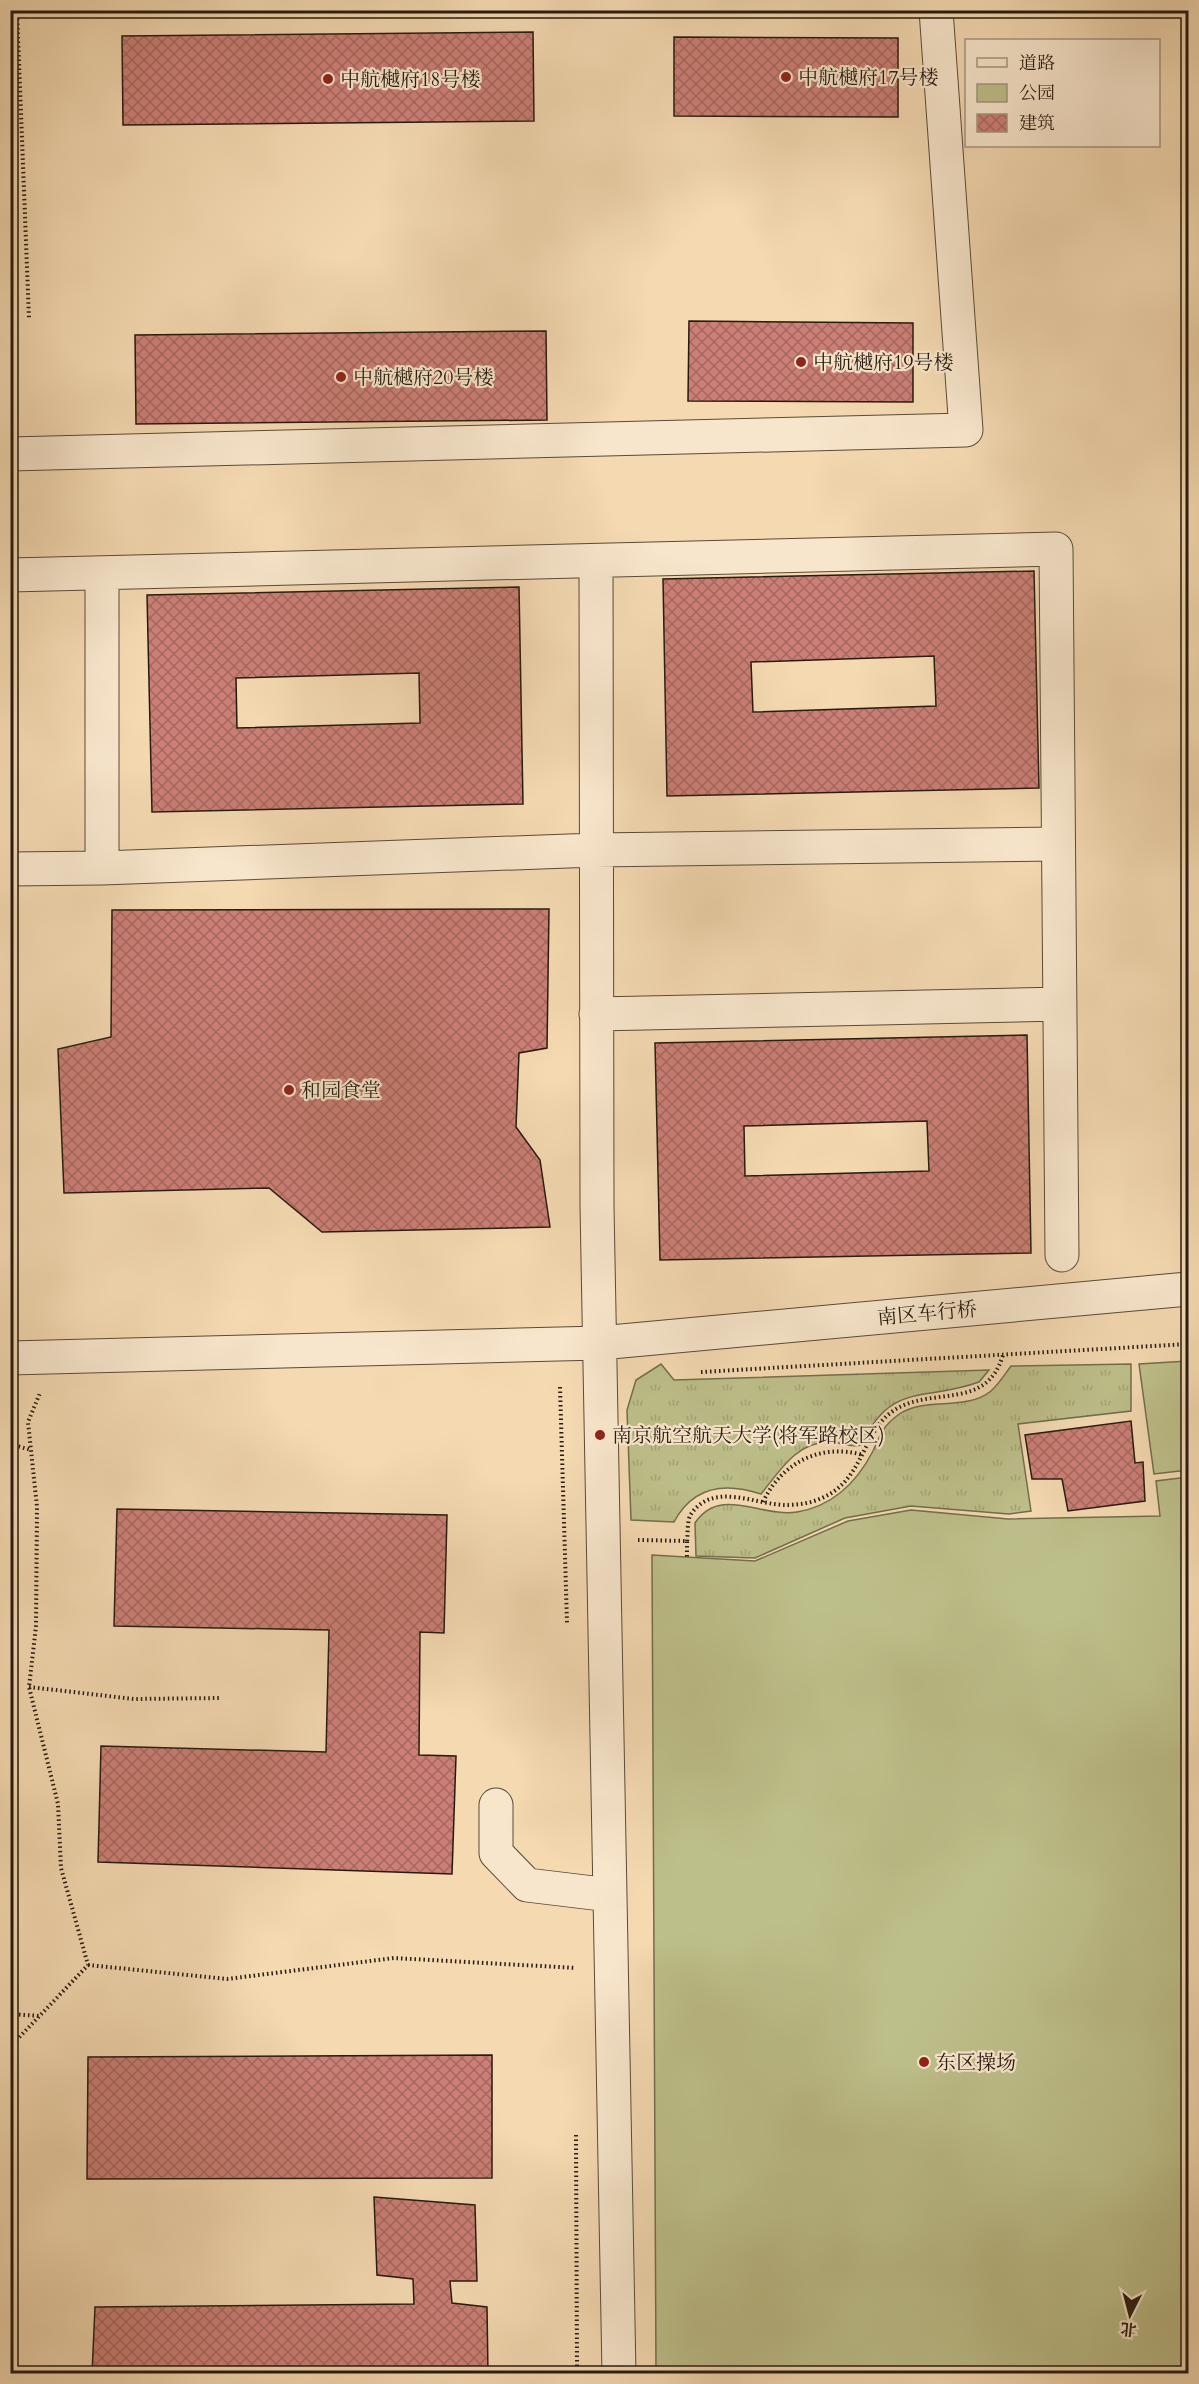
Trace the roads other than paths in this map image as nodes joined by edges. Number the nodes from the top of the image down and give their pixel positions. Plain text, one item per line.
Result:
1 (936, 10) edge
2 (10, 454) edge
3 (596, 562) junction
4 (10, 575) edge
5 (102, 575) junction
6 (1058, 844) junction
7 (595, 850) junction
8 (102, 868) junction
9 (10, 869) edge
10 (1060, 1004) junction
11 (596, 1014) junction
12 (1062, 1255) dead end
13 (1188, 1289) edge
14 (600, 1343) junction
15 (10, 1358) edge
16 (496, 1805) dead end
17 (610, 1895) junction
18 (619, 2373) edge

1 - 2 street
3 - 5 street
3 - 6 street
3 - 7 street
4 - 5 street
5 - 8 street
6 - 7 street
6 - 10 street
7 - 8 street
7 - 11 street
8 - 9 street
10 - 11 street
10 - 12 street
11 - 14 street
13 - 14 street, 南区车行桥
14 - 15 street, 南区车行桥
14 - 17 street
16 - 17 street
17 - 18 street

